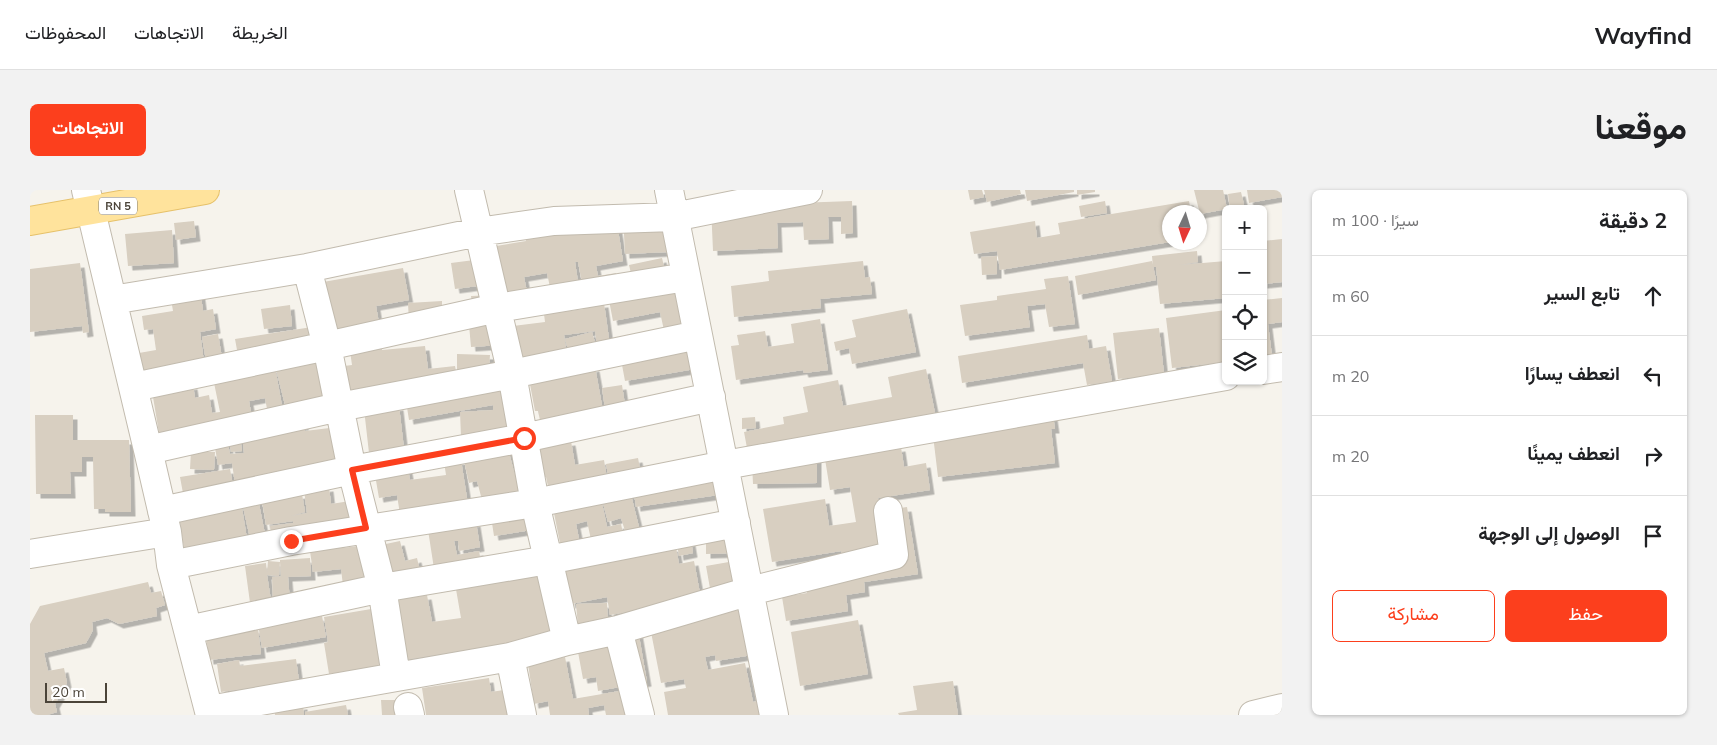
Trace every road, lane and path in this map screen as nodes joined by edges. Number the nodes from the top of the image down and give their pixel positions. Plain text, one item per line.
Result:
1 (205, 190) edge
2 (469, 190) edge
3 (670, 190) edge
4 (808, 190) edge
5 (89, 200) edge
6 (674, 217) junction
7 (30, 221) edge
8 (478, 232) junction
9 (307, 268) junction
10 (686, 277) junction
11 (112, 300) junction
12 (497, 308) junction
13 (698, 335) junction
14 (328, 346) junction
15 (1282, 366) edge
16 (1267, 369) edge
17 (512, 374) junction
18 (1222, 377) edge
19 (134, 387) junction
20 (711, 397) junction
21 (339, 407) junction
22 (524, 438) junction
23 (148, 450) junction
24 (724, 465) junction
25 (352, 470) junction
26 (535, 503) junction
27 (888, 511) dead end
28 (164, 522) junction
29 (736, 523) junction
30 (366, 528) junction
31 (30, 554) edge
32 (548, 560) junction
33 (171, 565) junction
34 (382, 588) junction
35 (750, 591) junction
36 (188, 630) junction
37 (618, 630) junction
38 (567, 641) junction
39 (510, 657) junction
40 (396, 676) junction
41 (1282, 708) edge
42 (210, 713) edge
43 (522, 715) edge
44 (640, 715) edge
45 (774, 715) edge
46 (1253, 715) edge

1 - 5 main road, RN 5
2 - 8 street
3 - 6 street
4 - 6 street
5 - 7 main road, RN 5
5 - 11 street
6 - 8 street
6 - 10 street
8 - 9 street
8 - 12 street
9 - 11 street
9 - 14 street
10 - 12 street
10 - 13 street
11 - 19 street
12 - 14 street
12 - 17 street
13 - 17 street
13 - 20 street
14 - 19 street
14 - 21 street
15 - 16 street
17 - 21 street
17 - 22 street
18 - 24 street
19 - 23 street
20 - 22 street
20 - 24 street
21 - 23 street
21 - 25 street
22 - 25 street
22 - 26 street
23 - 28 street
24 - 26 street
24 - 29 street
25 - 28 street
25 - 30 street
26 - 30 street
26 - 32 street
27 - 35 street
28 - 31 street
28 - 33 street
29 - 32 street
29 - 35 street
30 - 33 street
30 - 34 street
32 - 34 street
32 - 38 street
33 - 36 street
34 - 36 street
34 - 40 street
35 - 37 street
35 - 45 street
36 - 42 street
37 - 38 street
37 - 44 street
38 - 39 street
39 - 40 street
39 - 43 street
40 - 42 street
41 - 46 street

